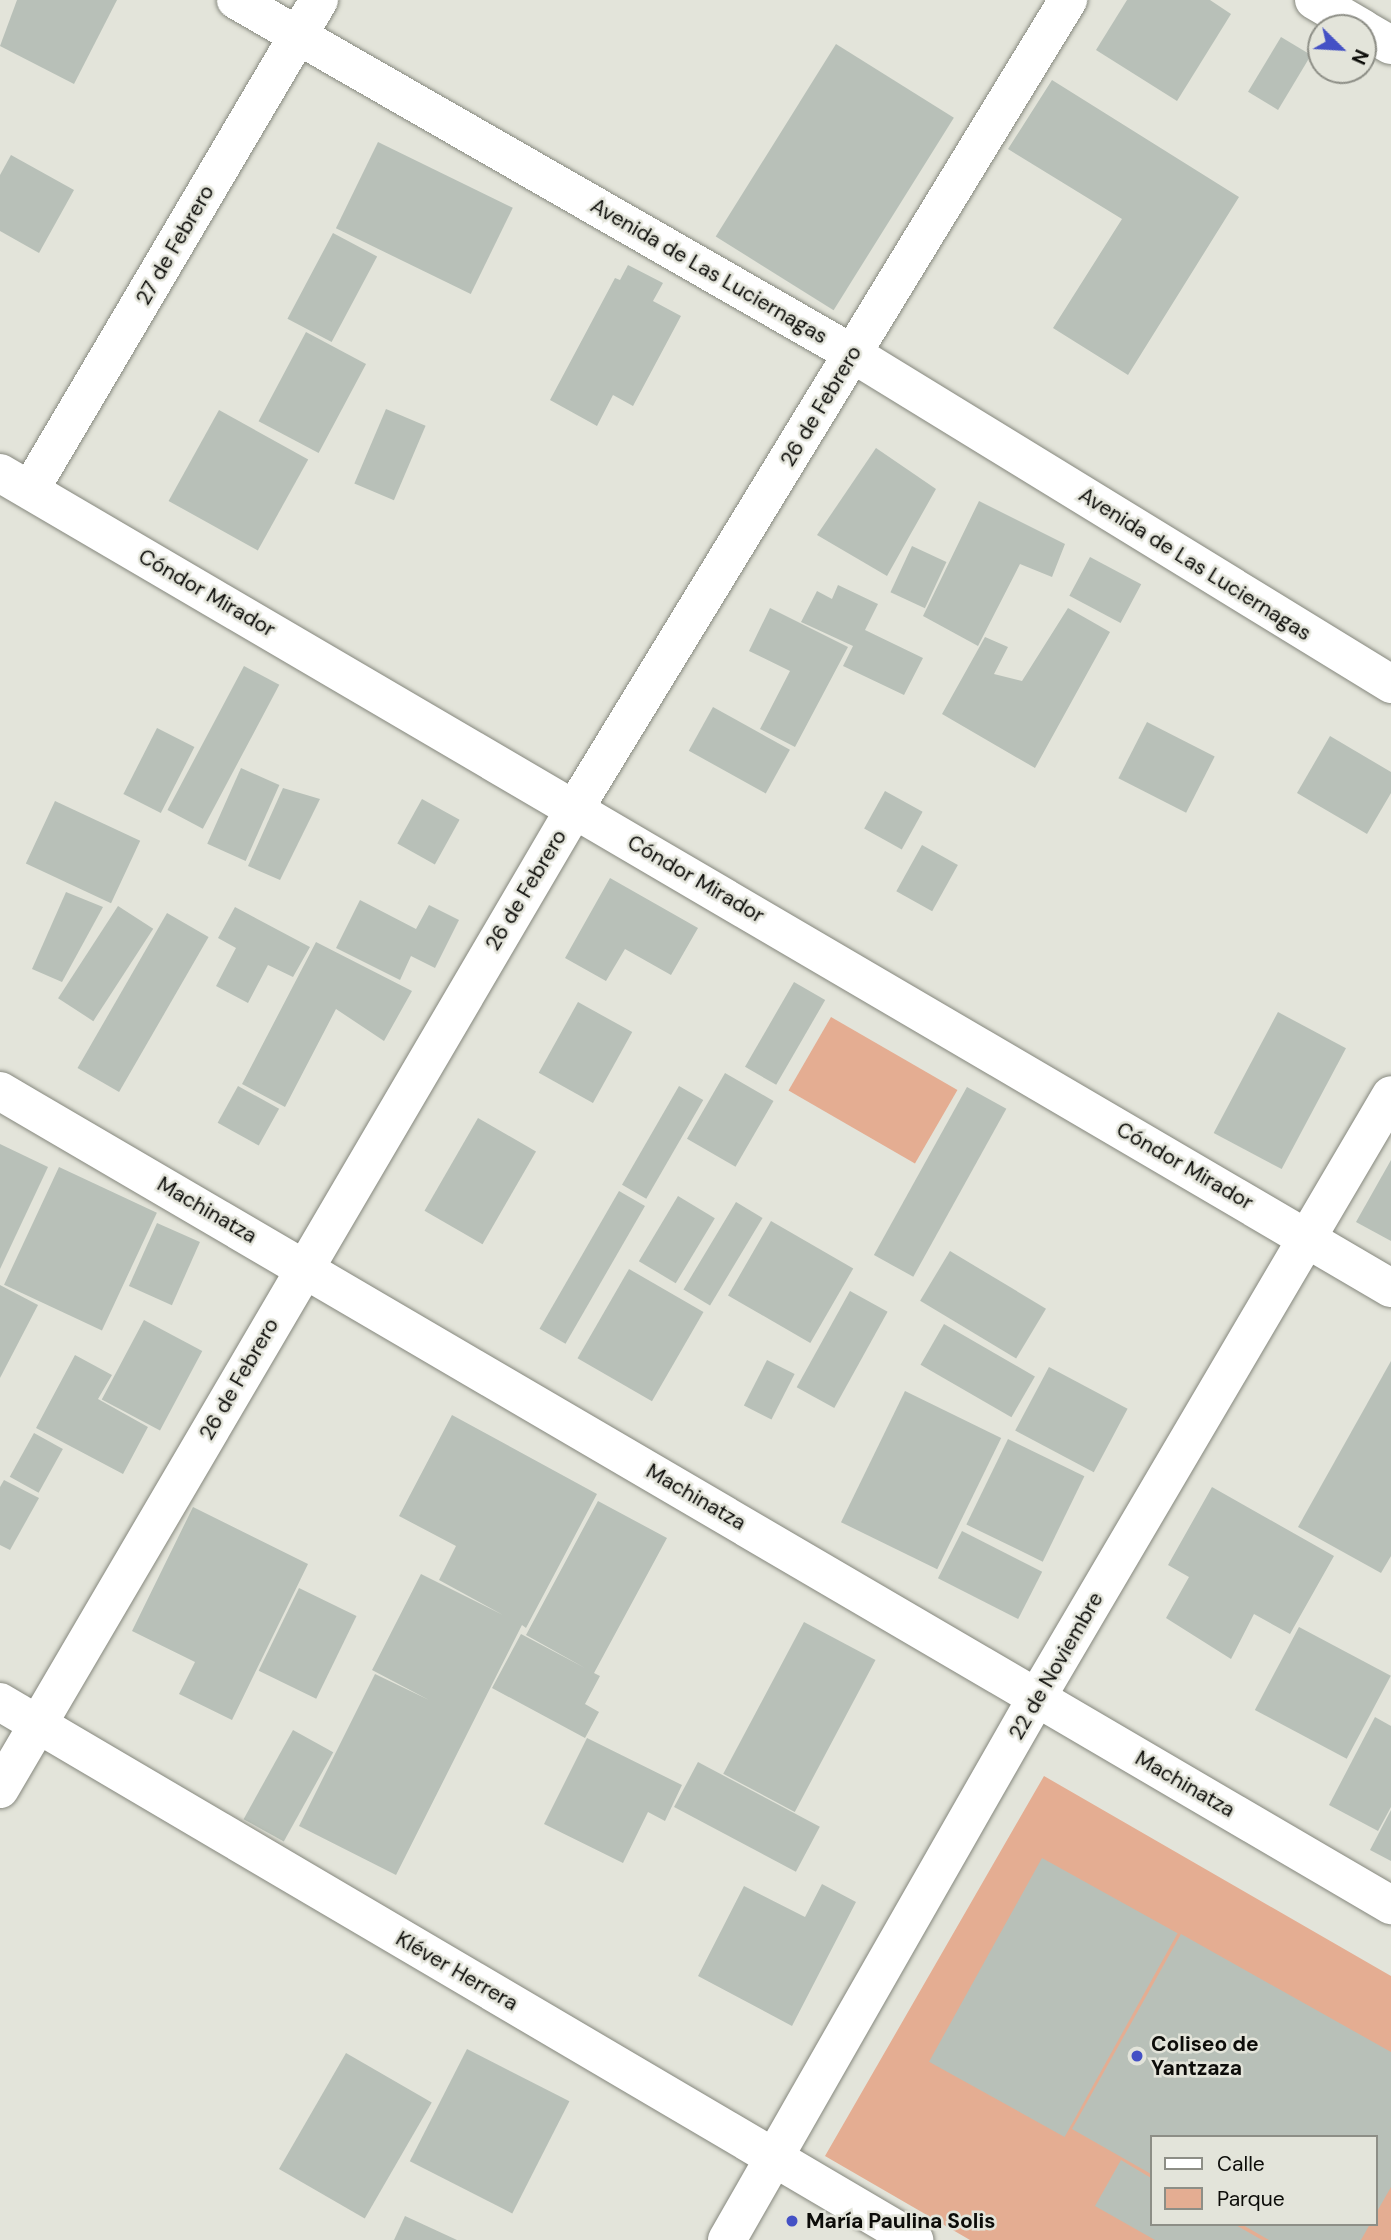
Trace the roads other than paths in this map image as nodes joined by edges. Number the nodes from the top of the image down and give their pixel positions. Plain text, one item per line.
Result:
1 (236, 0) edge
2 (319, 0) edge
3 (1068, 0) edge
4 (1314, 0) edge
5 (1338, 14) edge
6 (297, 37) junction
7 (853, 354) junction
8 (15, 482) edge
9 (1391, 684) edge
10 (575, 808) junction
11 (0, 1091) edge
12 (1391, 1095) edge
13 (1307, 1238) junction
14 (304, 1266) junction
15 (1391, 1288) edge
16 (1037, 1697) junction
17 (0, 1702) edge
18 (38, 1725) junction
19 (0, 1789) edge
20 (1391, 1905) edge
21 (776, 2157) junction
22 (727, 2240) edge
23 (914, 2240) edge

1 - 6 street, Avenida de Las Luciernagas
2 - 6 street, 27 de Febrero
3 - 7 street, 26 de Febrero
4 - 5 street
6 - 7 street, Avenida de Las Luciernagas
6 - 8 street, 27 de Febrero
7 - 9 street, Avenida de Las Luciernagas
7 - 10 street, 26 de Febrero
8 - 10 street, Cóndor Mirador
10 - 13 street, Cóndor Mirador
10 - 14 street, 26 de Febrero
11 - 14 street, Machinatza
12 - 13 street, 22 de Noviembre
13 - 15 street, Cóndor Mirador
13 - 16 street, 22 de Noviembre
14 - 16 street, Machinatza
14 - 18 street, 26 de Febrero
16 - 20 street, Machinatza
16 - 21 street, 22 de Noviembre
17 - 18 street, Kléver Herrera
18 - 19 street, 26 de Febrero
18 - 21 street, Kléver Herrera
21 - 22 street, 22 de Noviembre
21 - 23 street, Kléver Herrera

